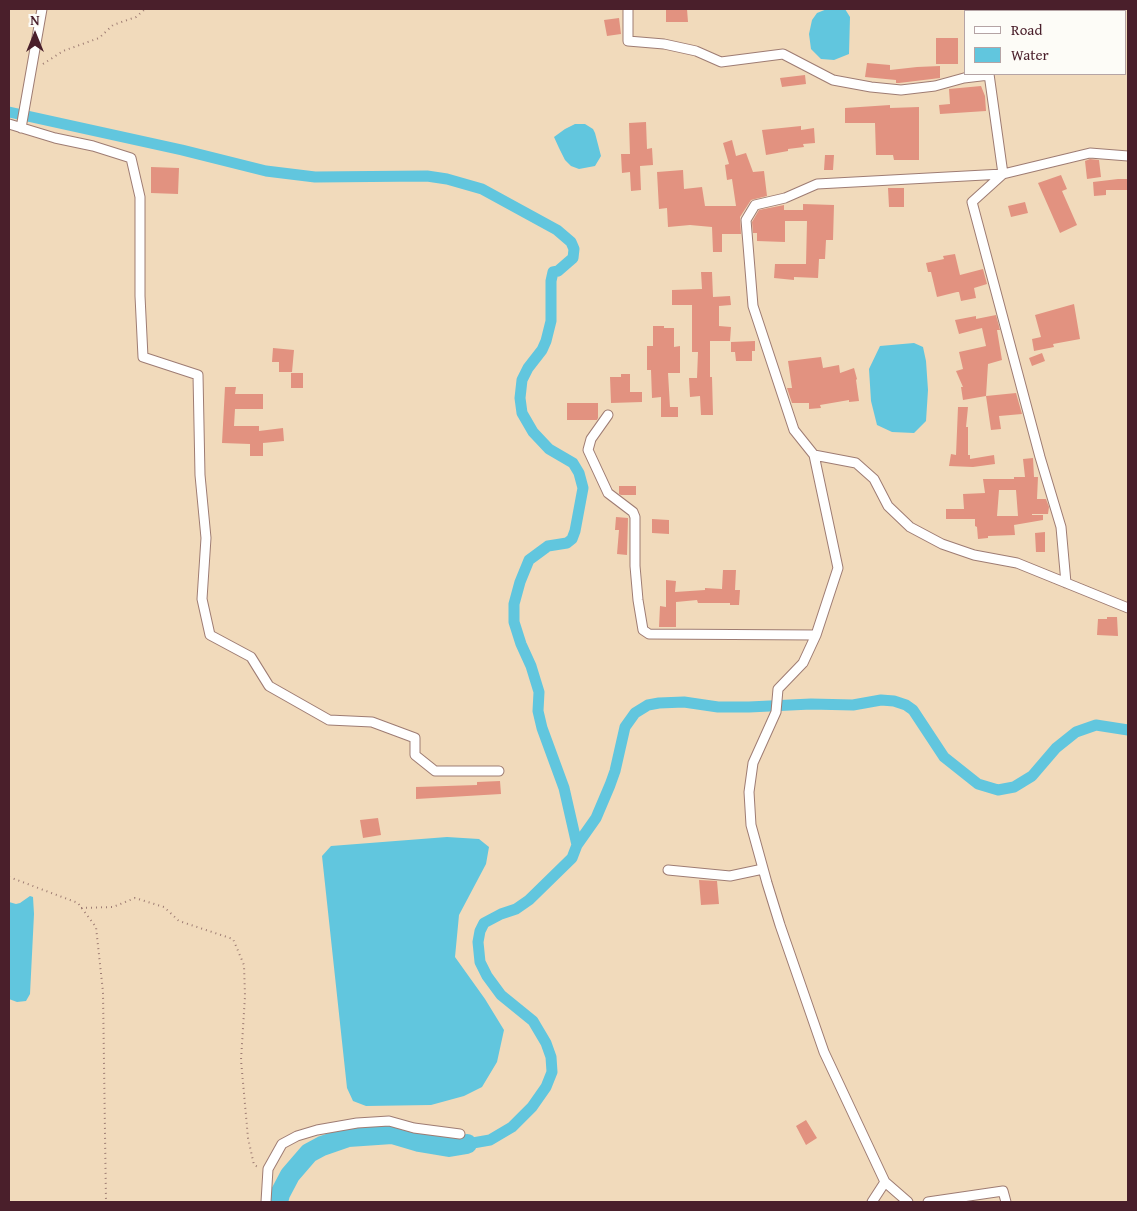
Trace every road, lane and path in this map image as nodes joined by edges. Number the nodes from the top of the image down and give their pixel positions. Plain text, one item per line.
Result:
1 (42, 9) edge
2 (628, 9) edge
3 (144, 10) edge
4 (31, 72) junction
5 (989, 75) edge
6 (9, 124) edge
7 (21, 128) junction
8 (1128, 156) edge
9 (1003, 174) junction
10 (608, 415) dead end
11 (814, 455) junction
12 (1066, 583) junction
13 (1128, 608) edge
14 (816, 635) junction
15 (499, 770) dead end
16 (763, 869) junction
17 (668, 870) dead end
18 (9, 877) edge
19 (81, 908) junction
20 (460, 1134) dead end
21 (268, 1169) junction
22 (884, 1182) junction
23 (106, 1202) edge
24 (266, 1202) edge
25 (872, 1202) edge
26 (908, 1202) edge
27 (928, 1202) edge
28 (1006, 1202) edge

1 - 4 street
2 - 5 street
3 - 4 path
4 - 7 street
5 - 9 street
6 - 7 street
7 - 15 street
8 - 9 street
9 - 11 street
9 - 12 street
10 - 14 street
11 - 12 street
11 - 14 street
12 - 13 street
14 - 16 street
16 - 17 street
16 - 22 street
18 - 19 path
19 - 21 path
19 - 23 path
20 - 21 street
21 - 24 street
22 - 25 street
22 - 26 street
27 - 28 street

